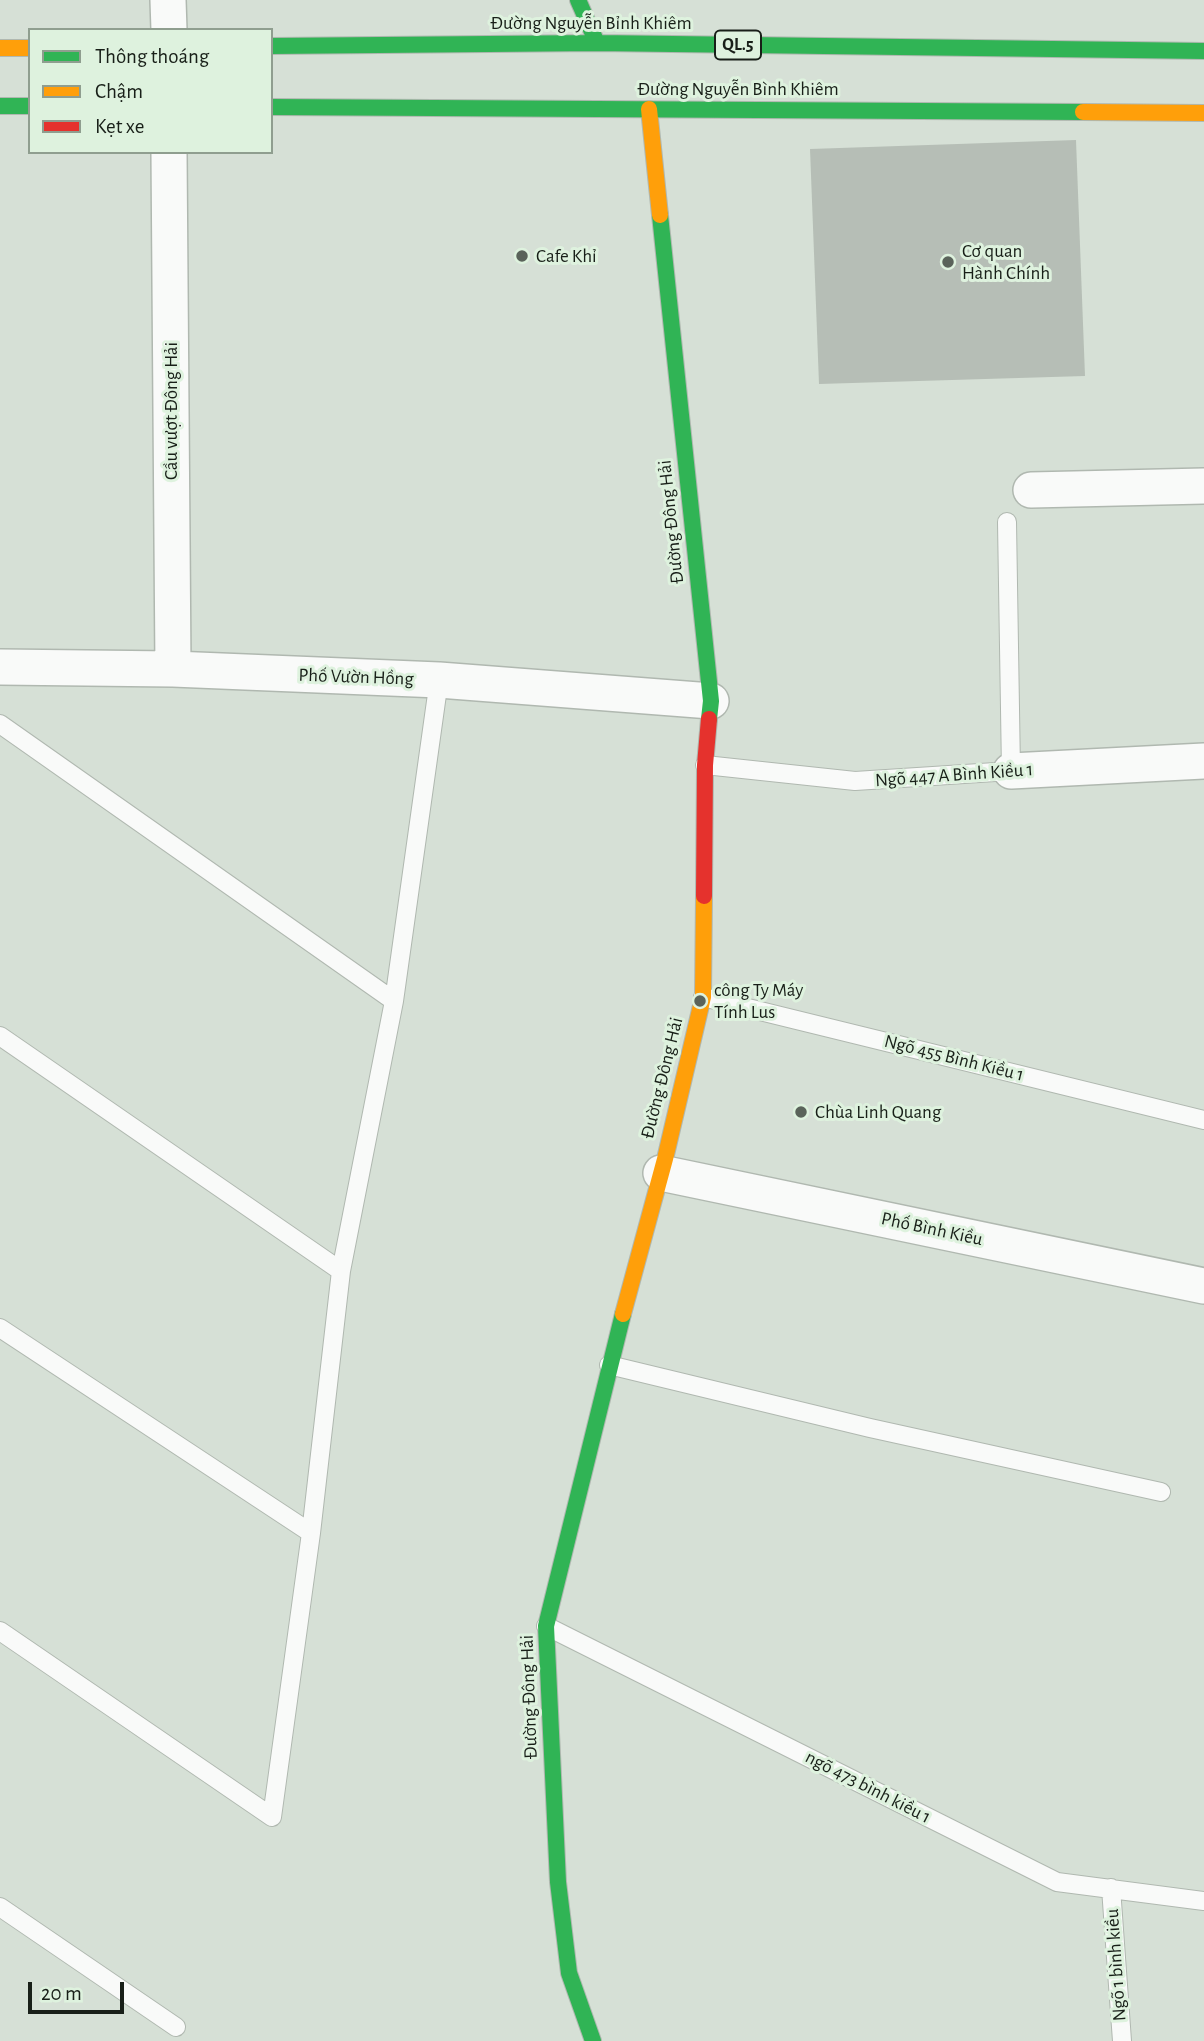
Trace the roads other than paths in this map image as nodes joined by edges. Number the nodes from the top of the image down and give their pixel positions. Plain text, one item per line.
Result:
1 (169, 0) edge
2 (578, 0) edge
3 (169, 28) edge
4 (597, 43) junction
5 (273, 46) edge
6 (0, 48) edge
7 (28, 48) edge
8 (1204, 51) edge
9 (0, 106) edge
10 (28, 106) edge
11 (273, 107) edge
12 (649, 109) junction
13 (1204, 113) edge
14 (169, 154) edge
15 (1204, 486) edge
16 (1031, 490) dead end
17 (1007, 522) dead end
18 (0, 667) edge
19 (173, 669) junction
20 (439, 680) junction
21 (710, 701) junction
22 (0, 724) edge
23 (1204, 761) edge
24 (705, 765) junction
25 (1011, 771) junction
26 (703, 997) junction
27 (394, 1001) junction
28 (0, 1036) edge
29 (1204, 1120) edge
30 (661, 1173) junction
31 (341, 1271) junction
32 (1204, 1286) edge
33 (0, 1328) edge
34 (610, 1365) junction
35 (1161, 1492) dead end
36 (311, 1533) junction
37 (546, 1626) junction
38 (0, 1631) edge
39 (1111, 1888) junction
40 (1204, 1901) edge
41 (0, 1907) edge
42 (176, 2027) dead end
43 (593, 2041) edge
44 (1122, 2041) edge

1 - 3 street
2 - 4 main road
4 - 5 main road, Đường Nguyễn Bỉnh Khiêm / QL.5
4 - 8 main road, Đường Nguyễn Bỉnh Khiêm / QL.5
6 - 7 main road
9 - 10 main road
11 - 12 main road, Đường Nguyễn Bình Khiêm
12 - 13 main road, Đường Nguyễn Bình Khiêm
12 - 21 main road, Đường Đông Hải
14 - 19 street, Cầu vượt Đông Hải
15 - 16 street
17 - 25 lane
18 - 19 street, Phố Vườn Hồng
19 - 20 street, Phố Vườn Hồng
20 - 21 street, Phố Vườn Hồng
20 - 27 lane
21 - 24 main road, Đường Đông Hải
22 - 27 lane
23 - 25 street, Ngõ 447 A Bình Kiều 1
24 - 25 lane, Ngõ 447 A Bình Kiều 1
24 - 26 main road, Đường Đông Hải
26 - 29 lane, Ngõ 455 Bình Kiều 1
26 - 30 main road, Đường Đông Hải
27 - 31 lane
28 - 31 lane
30 - 32 street, Phố Bình Kiều
30 - 34 main road, Đường Đông Hải
31 - 36 lane
33 - 36 lane
34 - 35 lane
34 - 37 main road, Đường Đông Hải
36 - 38 lane
37 - 39 lane, ngõ 473 bình kiều 1
37 - 43 main road, Đường Đông Hải
39 - 40 lane, ngõ 473 bình kiều 1
39 - 44 lane, Ngõ 1 bình kiều
41 - 42 lane

